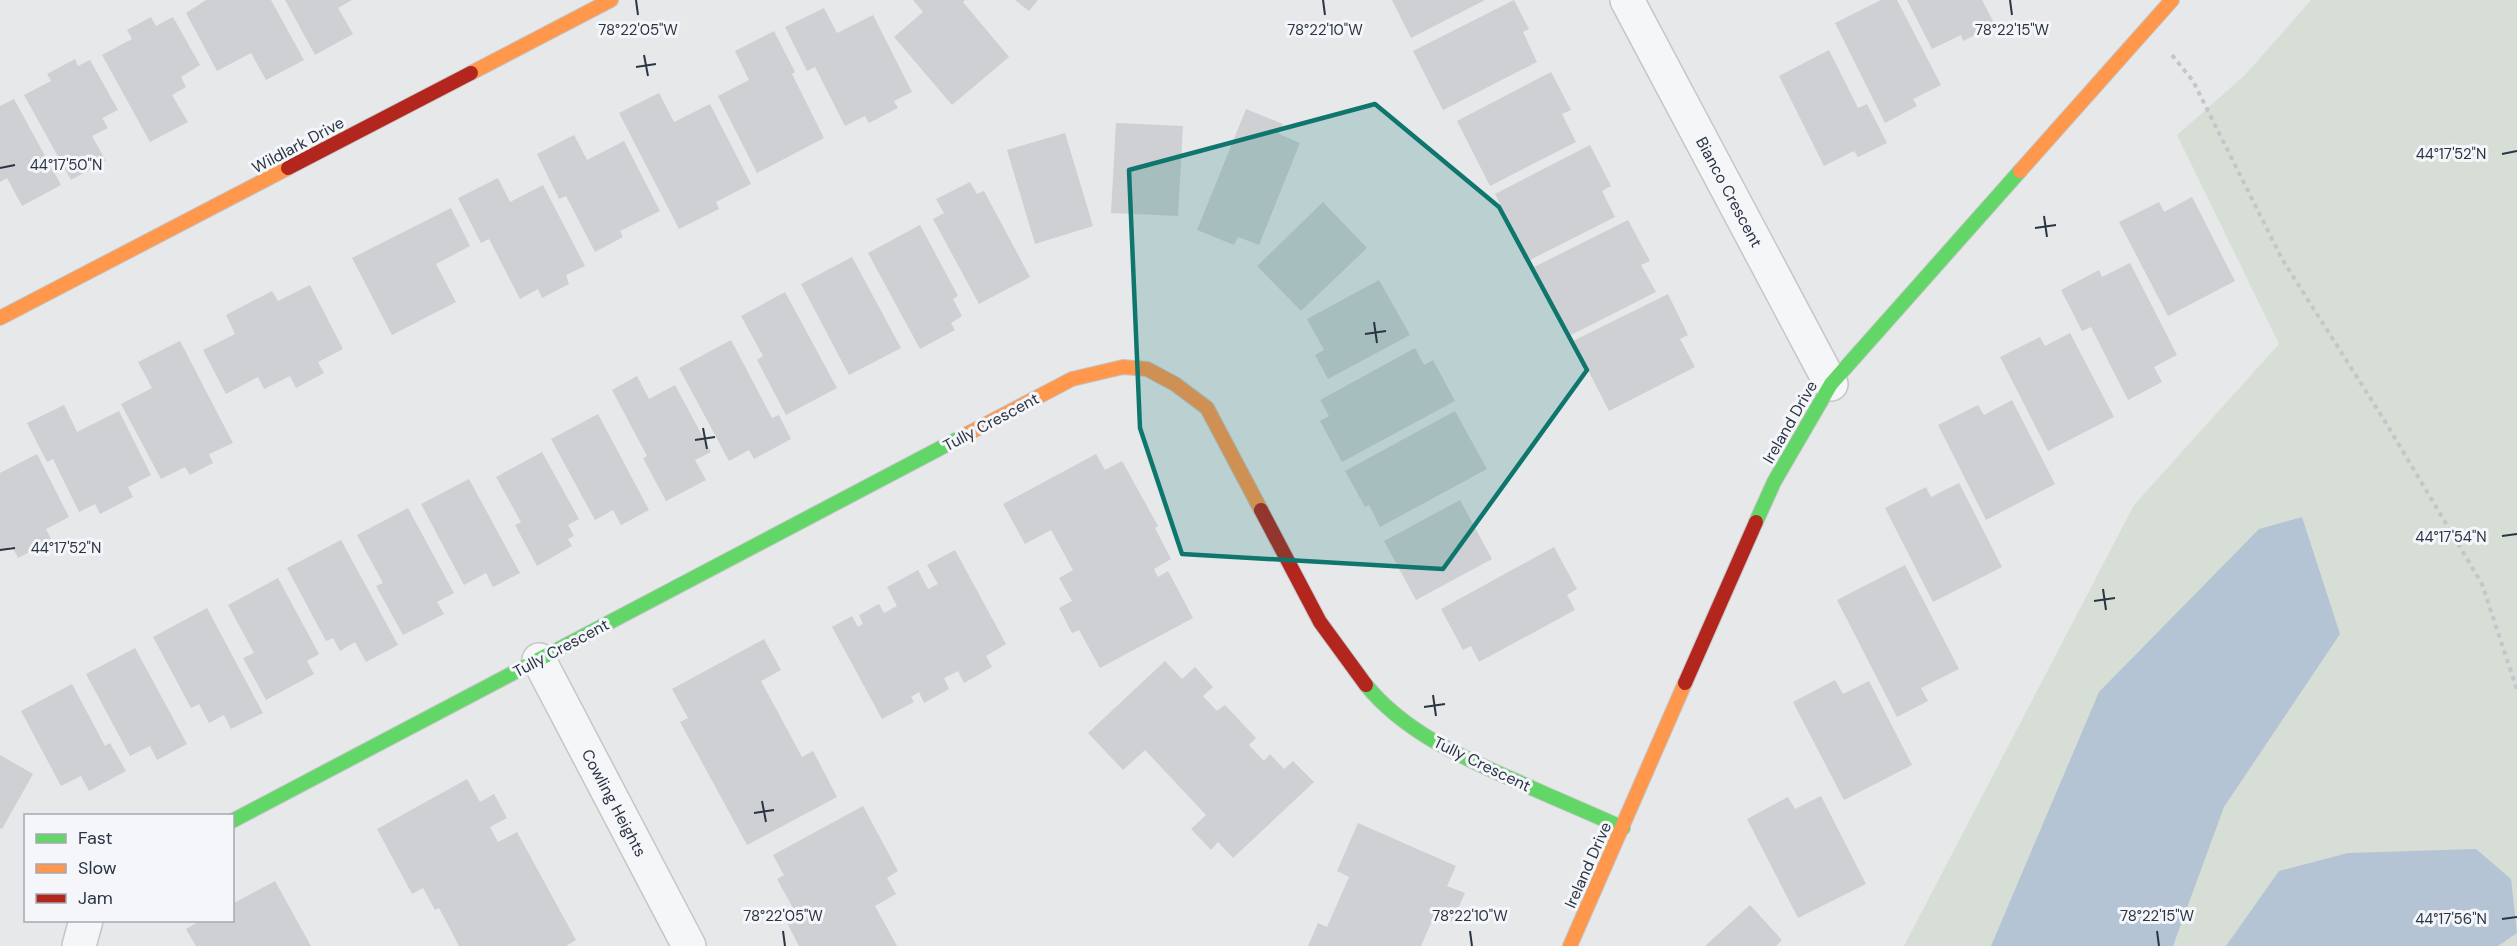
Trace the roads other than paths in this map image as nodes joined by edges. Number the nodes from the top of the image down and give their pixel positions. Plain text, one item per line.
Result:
1 (610, 0) edge
2 (1627, 0) edge
3 (2172, 0) edge
4 (0, 318) edge
5 (1831, 384) junction
6 (539, 660) junction
7 (234, 820) edge
8 (1623, 828) junction
9 (86, 922) edge
10 (80, 946) edge
11 (689, 946) edge
12 (1570, 946) edge

1 - 4 street, Wildlark Drive
2 - 5 street, Bianco Crescent
3 - 5 street, Ireland Drive
5 - 8 street, Ireland Drive
6 - 7 street, Tully Crescent
6 - 8 street, Tully Crescent
6 - 11 street, Cowling Heights
8 - 12 street, Ireland Drive
9 - 10 street

